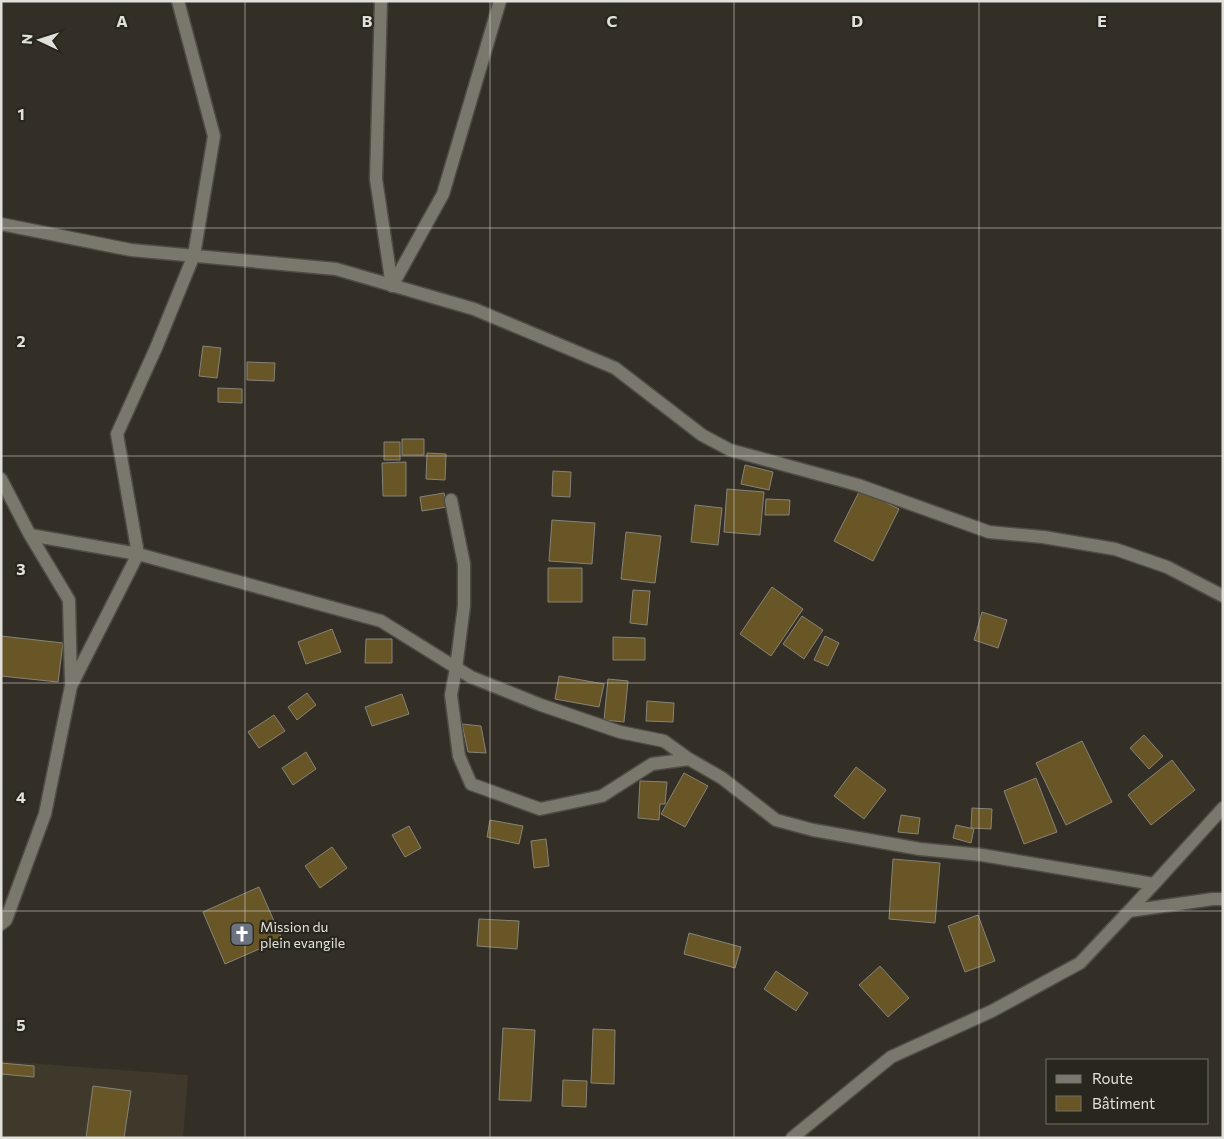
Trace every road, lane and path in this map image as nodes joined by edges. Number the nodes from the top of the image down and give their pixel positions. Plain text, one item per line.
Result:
1 (178, 1) edge
2 (381, 1) edge
3 (500, 1) edge
4 (1, 224) edge
5 (194, 255) junction
6 (392, 286) junction
7 (1, 479) edge
8 (451, 500) dead end
9 (30, 535) junction
10 (138, 554) junction
11 (1223, 596) edge
12 (456, 668) junction
13 (471, 677) junction
14 (71, 686) junction
15 (689, 759) junction
16 (1223, 808) edge
17 (1154, 884) junction
18 (1223, 899) edge
19 (1129, 911) junction
20 (1, 924) edge
21 (792, 1138) edge

1 - 5 street
2 - 6 street
3 - 6 street
4 - 5 street
5 - 6 street
5 - 10 street
6 - 11 street
7 - 9 street
8 - 12 street
9 - 10 street
9 - 14 street
10 - 13 street
10 - 14 street
12 - 13 street
12 - 15 street
13 - 15 street
14 - 20 street
15 - 17 street
16 - 17 street
17 - 19 street
18 - 19 street
19 - 21 street

